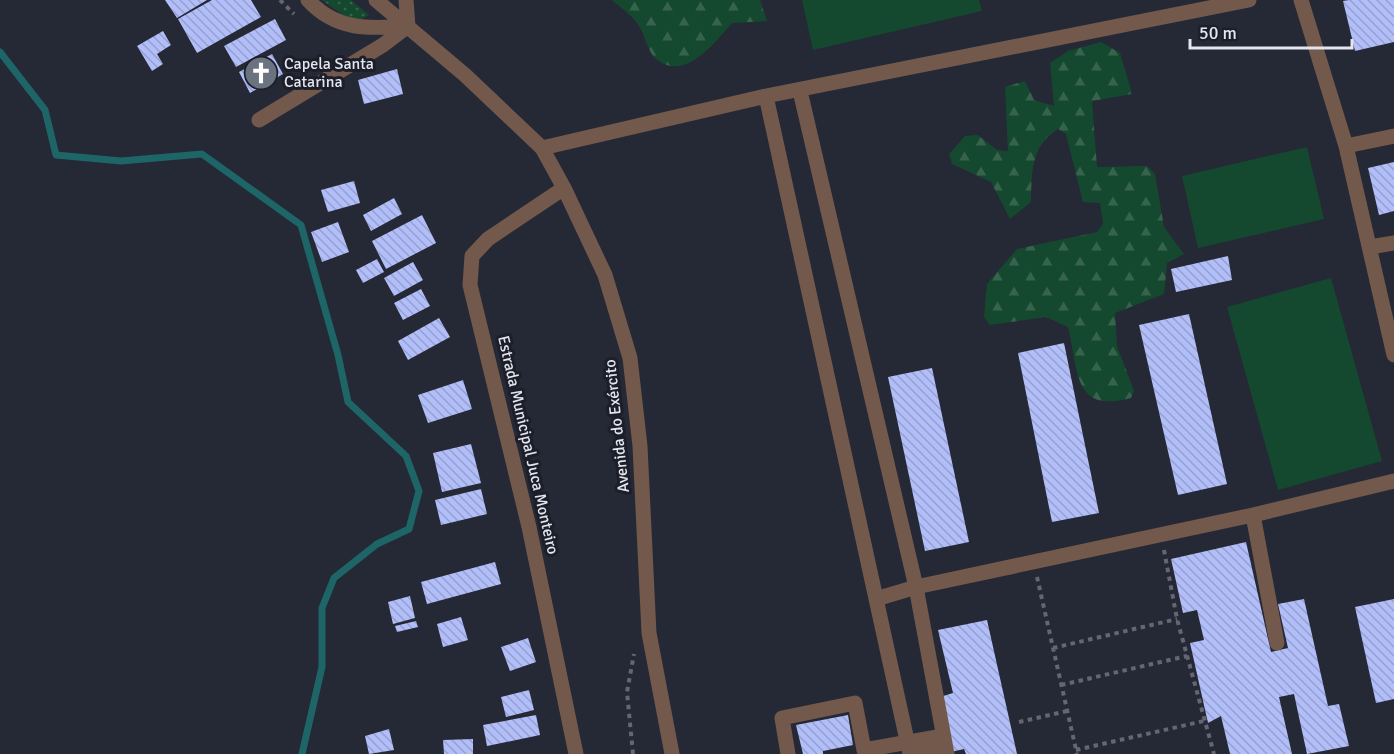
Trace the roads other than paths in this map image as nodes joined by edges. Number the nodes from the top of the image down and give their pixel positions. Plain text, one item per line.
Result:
1 (308, 0) edge
2 (376, 0) edge
3 (406, 0) edge
4 (1249, 0) edge
5 (1302, 0) edge
6 (408, 26) junction
7 (800, 91) junction
8 (766, 96) junction
9 (259, 120) dead end
10 (1394, 136) edge
11 (1346, 146) junction
12 (542, 148) junction
13 (564, 188) junction
14 (1394, 243) edge
15 (1370, 248) junction
16 (1394, 355) edge
17 (1394, 481) edge
18 (1253, 515) junction
19 (916, 587) junction
20 (876, 599) junction
21 (1277, 643) dead end
22 (945, 747) edge
23 (909, 748) edge
24 (576, 754) edge
25 (672, 754) edge
26 (788, 754) edge
27 (920, 754) edge

1 - 6 street
2 - 6 street, Avenida do Exército
3 - 6 street
4 - 7 street
5 - 11 street
6 - 9 street
6 - 12 street, Avenida do Exército
7 - 8 street
7 - 19 street
8 - 12 street
8 - 20 street
10 - 11 street
11 - 15 street
12 - 13 street, Avenida do Exército
13 - 24 street, Estrada Municipal Juca Monteiro
13 - 25 street, Avenida do Exército
14 - 15 street
15 - 16 street
17 - 18 street
18 - 19 street
18 - 21 street
19 - 20 street
19 - 22 street
20 - 23 street
22 - 23 street
22 - 27 street
23 - 26 street

